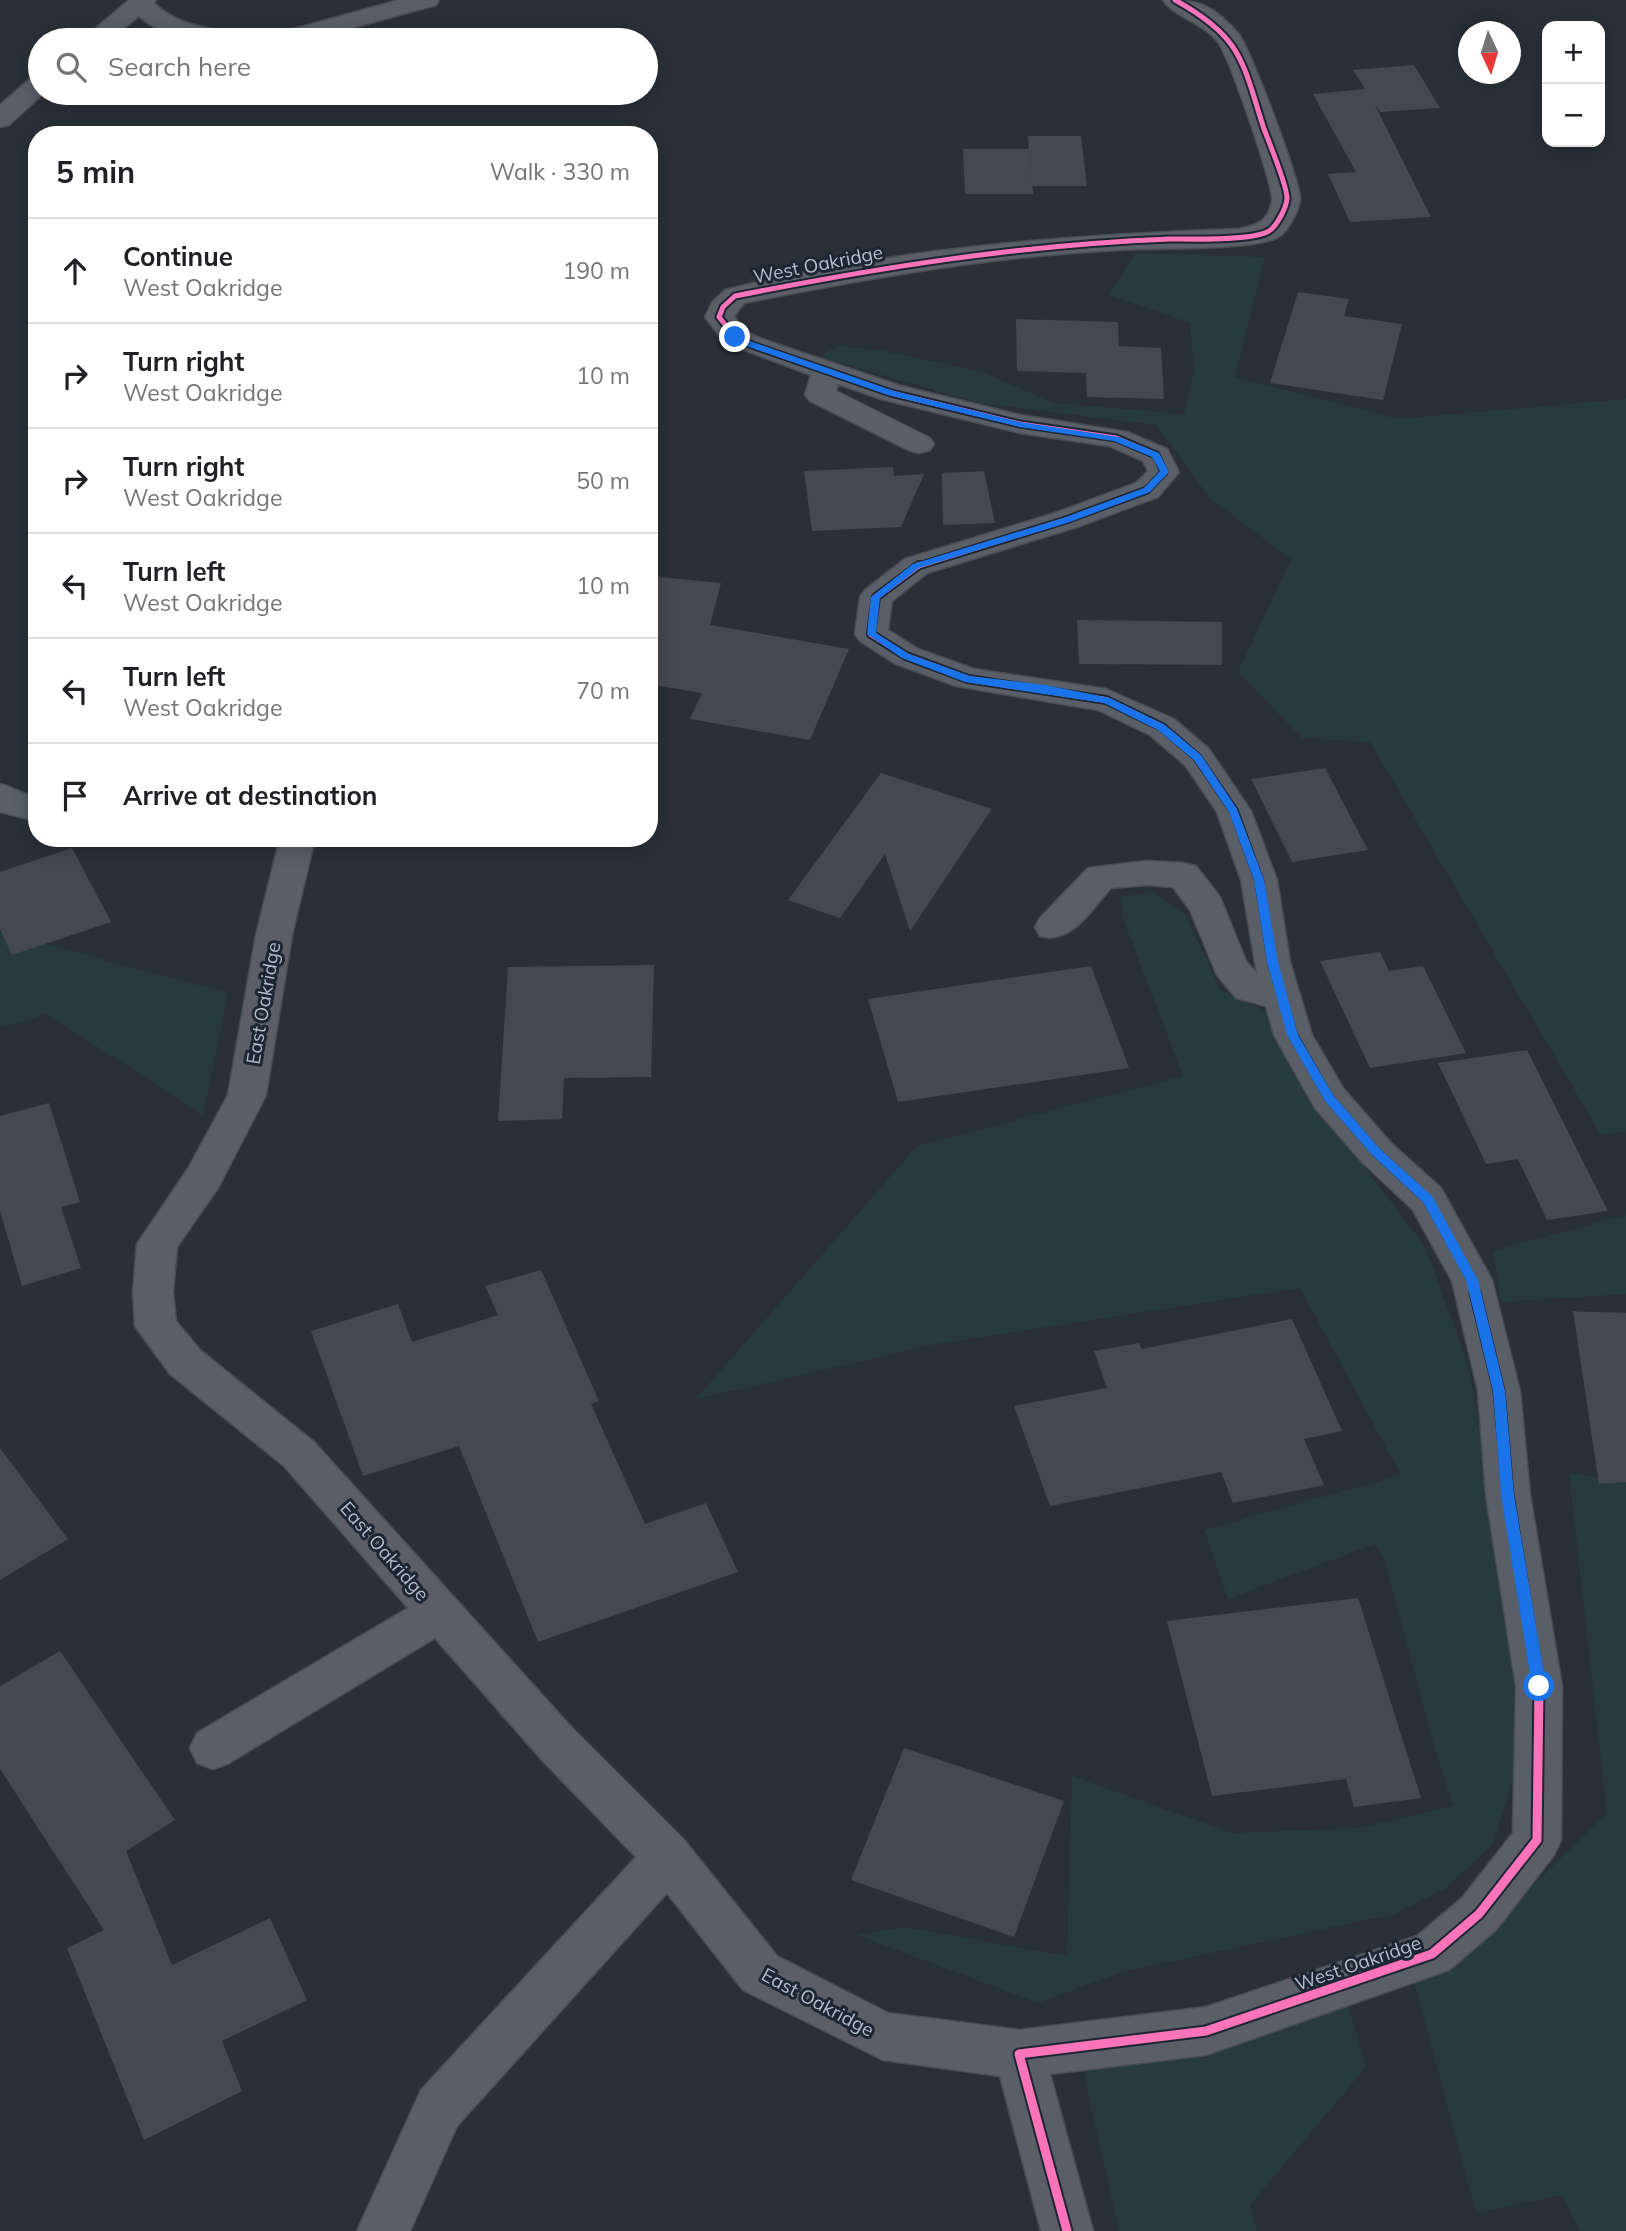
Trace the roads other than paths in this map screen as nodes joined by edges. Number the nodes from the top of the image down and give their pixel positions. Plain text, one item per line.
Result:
1 (427, 0) edge
2 (1175, 0) edge
3 (142, 2) edge
4 (109, 28) edge
5 (173, 28) edge
6 (325, 28) edge
7 (28, 94) edge
8 (0, 119) edge
9 (827, 371) junction
10 (919, 444) dead end
11 (0, 796) edge
12 (28, 807) edge
13 (296, 847) edge
14 (1053, 927) dead end
15 (1282, 996) junction
16 (439, 1612) junction
17 (213, 1748) dead end
18 (668, 1857) junction
19 (1019, 2054) junction
20 (383, 2231) edge
21 (1067, 2231) edge

1 - 6 street
2 - 9 street, West Oakridge
3 - 4 street
3 - 5 street
7 - 8 street
9 - 10 street
9 - 15 street, West Oakridge
11 - 12 street
13 - 16 street, East Oakridge
14 - 15 street
15 - 19 street, West Oakridge
16 - 17 street
16 - 18 street, East Oakridge
18 - 19 street, East Oakridge
18 - 20 street
19 - 21 street

